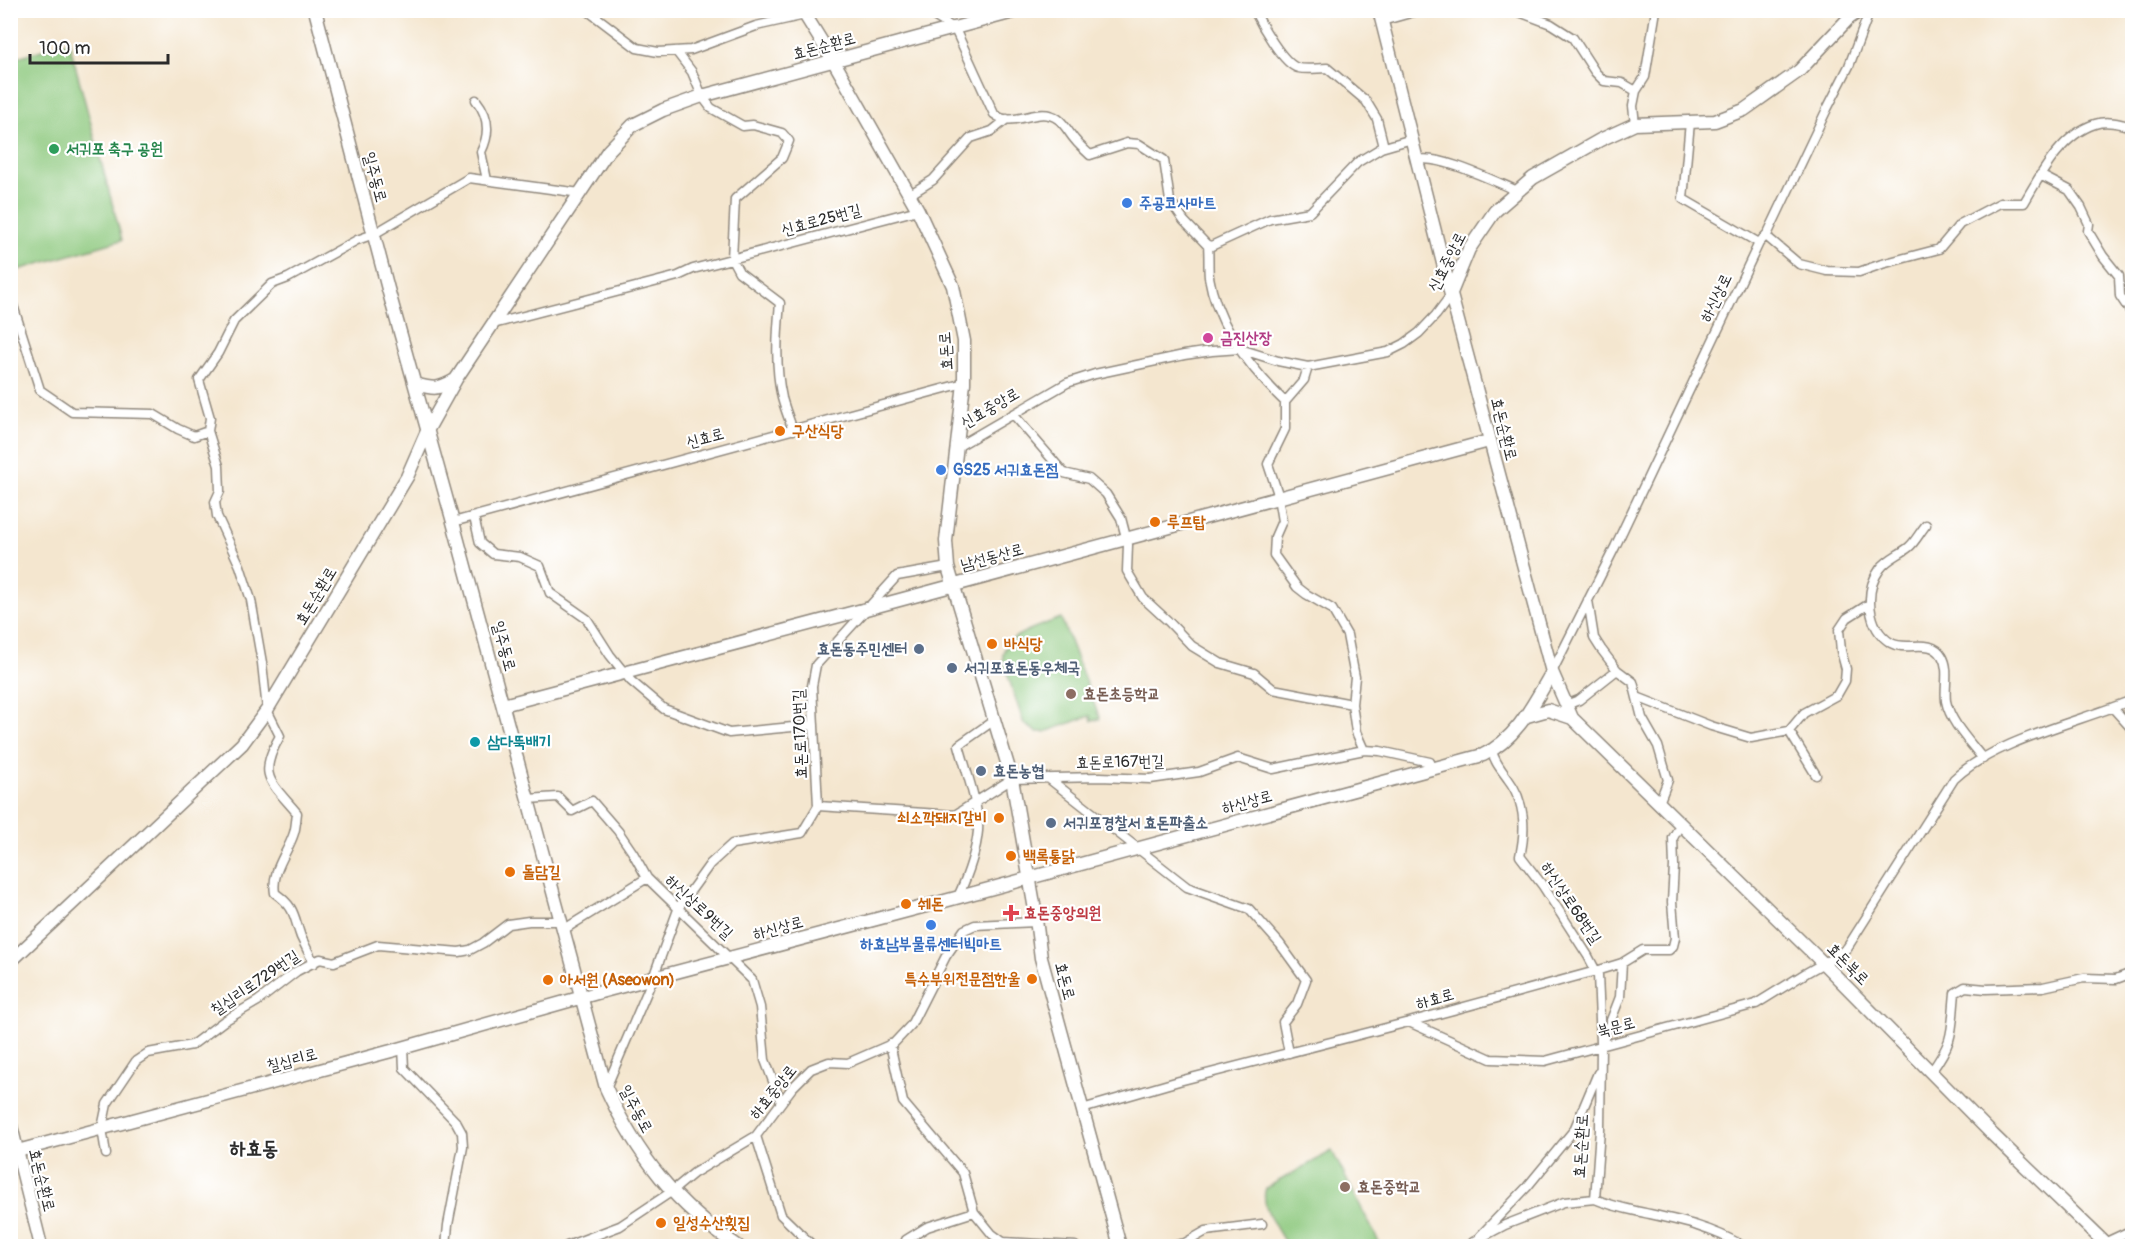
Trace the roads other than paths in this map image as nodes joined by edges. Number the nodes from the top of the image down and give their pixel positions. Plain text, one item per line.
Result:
1 (315, 10) edge
2 (587, 10) edge
3 (924, 10) edge
4 (1022, 10) edge
5 (1254, 10) edge
6 (1421, 10) edge
7 (1514, 10) edge
8 (1656, 10) edge
9 (1861, 10) edge
10 (1870, 10) edge
11 (804, 13) edge
12 (1380, 16) edge
13 (954, 29) junction
14 (676, 51) junction
15 (833, 60) junction
16 (1636, 91) junction
17 (702, 96) junction
18 (476, 100) dead end
19 (1007, 118) junction
20 (1690, 122) junction
21 (1635, 124) junction
22 (2133, 127) edge
23 (1412, 139) junction
24 (1384, 147) junction
25 (1418, 160) junction
26 (2040, 175) junction
27 (487, 180) junction
28 (1518, 191) junction
29 (580, 193) junction
30 (909, 195) junction
31 (918, 210) junction
32 (374, 234) junction
33 (1762, 240) junction
34 (1208, 246) junction
35 (732, 259) junction
36 (1451, 295) junction
37 (10, 296) edge
38 (2133, 314) edge
39 (493, 324) junction
40 (1240, 349) junction
41 (1308, 368) junction
42 (456, 379) junction
43 (964, 383) junction
44 (415, 384) junction
45 (1285, 402) junction
46 (1013, 414) junction
47 (428, 429) junction
48 (793, 430) junction
49 (208, 431) junction
50 (1489, 441) junction
51 (957, 447) junction
52 (1278, 499) junction
53 (474, 517) junction
54 (453, 522) junction
55 (1926, 525) dead end
56 (1126, 538) junction
57 (948, 567) junction
58 (953, 584) junction
59 (1588, 599) junction
60 (1869, 604) junction
61 (866, 609) junction
62 (1617, 670) junction
63 (624, 672) junction
64 (1552, 672) junction
65 (1637, 697) junction
66 (2133, 700) edge
67 (1353, 704) junction
68 (503, 705) junction
69 (1566, 705) junction
70 (2113, 708) junction
71 (267, 710) junction
72 (1527, 716) junction
73 (1572, 718) junction
74 (993, 721) junction
75 (814, 725) junction
76 (2133, 729) edge
77 (1789, 731) junction
78 (1364, 750) junction
79 (1492, 751) junction
80 (1983, 759) junction
81 (1433, 770) junction
82 (1816, 775) dead end
83 (1048, 778) junction
84 (1012, 779) junction
85 (528, 799) junction
86 (975, 803) junction
87 (1659, 803) junction
88 (818, 806) junction
89 (1680, 825) junction
90 (1137, 849) junction
91 (647, 878) junction
92 (1029, 878) junction
93 (958, 897) junction
94 (679, 908) junction
95 (1037, 922) junction
96 (562, 926) junction
97 (731, 957) junction
98 (10, 962) edge
99 (314, 963) junction
100 (1622, 963) junction
101 (1823, 963) junction
102 (1596, 971) junction
103 (2133, 973) edge
104 (653, 978) junction
105 (582, 997) junction
106 (1409, 1022) junction
107 (891, 1044) junction
108 (1601, 1046) junction
109 (404, 1047) junction
110 (1289, 1053) junction
111 (1601, 1068) junction
112 (1931, 1072) junction
113 (606, 1088) junction
114 (781, 1102) junction
115 (1082, 1109) junction
116 (10, 1122) edge
117 (102, 1128) junction
118 (756, 1137) junction
119 (14, 1152) edge
120 (106, 1154) dead end
121 (671, 1192) junction
122 (1595, 1199) junction
123 (975, 1212) junction
124 (1262, 1224) dead end
125 (2133, 1230) edge
126 (586, 1243) edge
127 (1472, 1244) edge
128 (2104, 1245) edge
129 (41, 1246) edge
130 (446, 1246) edge
131 (567, 1246) edge
132 (738, 1246) edge
133 (813, 1246) edge
134 (904, 1246) edge
135 (1075, 1246) edge
136 (1120, 1246) edge
137 (1172, 1246) edge
138 (1743, 1246) edge

1 - 32 street, 일주동로
2 - 14 street
3 - 13 street
4 - 13 street, 효돈순환로
5 - 24 street
6 - 12 street
7 - 16 street
8 - 16 street
9 - 20 street, 신효중앙로
10 - 33 street, 하신상로
11 - 14 street
11 - 15 street, 효돈로
12 - 23 street, 효돈순환로
13 - 15 street, 효돈순환로
13 - 19 street
14 - 17 street
15 - 17 street, 효돈순환로
15 - 30 street, 효돈로
16 - 21 street
17 - 29 street, 효돈순환로
17 - 35 street
18 - 27 street
19 - 30 street
19 - 34 street
20 - 21 street, 신효중앙로
20 - 33 street
21 - 28 street, 신효중앙로
22 - 26 street
23 - 24 street
23 - 25 street, 효돈순환로
24 - 34 street
25 - 28 street
25 - 36 street, 효돈순환로
26 - 33 street
26 - 38 street
27 - 29 street
27 - 32 street
28 - 36 street, 신효중앙로
29 - 39 street, 효돈순환로
30 - 31 street, 효돈로
31 - 35 street, 신효로25번길
31 - 43 street, 효돈로
32 - 44 street, 일주동로
32 - 49 street
33 - 59 street, 하신상로
34 - 40 street
35 - 39 street, 신효로25번길
35 - 48 street
36 - 41 street, 신효중앙로
36 - 50 street, 효돈순환로
37 - 49 street
39 - 42 street, 효돈순환로
40 - 41 street, 신효중앙로
40 - 45 street
40 - 46 street, 신효중앙로
41 - 45 street
42 - 44 street
42 - 47 street, 효돈순환로
43 - 48 street, 신효로
43 - 51 street, 효돈로
44 - 47 street, 일주동로
45 - 52 street
46 - 51 street, 신효중앙로
46 - 56 street
47 - 54 street, 일주동로
47 - 71 street, 효돈순환로
48 - 53 street, 신효로
49 - 71 street
50 - 52 street, 남선동산로
50 - 64 street, 효돈순환로
51 - 57 street, 효돈로
52 - 56 street, 남선동산로
52 - 67 street
53 - 54 street, 신효로
53 - 63 street
54 - 68 street, 일주동로
55 - 60 street
56 - 58 street, 남선동산로
56 - 67 street
57 - 58 street, 효돈로
57 - 61 street, 효돈로170번길
58 - 61 street, 남선동산로
58 - 74 street, 효돈로
59 - 62 street
59 - 64 street, 하신상로
60 - 77 street
60 - 80 street
61 - 63 street, 남선동산로
61 - 75 street, 효돈로170번길
62 - 65 street
62 - 69 street
63 - 68 street, 남선동산로
63 - 75 street
64 - 69 street, 효돈순환로
64 - 72 street, 하신상로
65 - 77 street
65 - 87 street
66 - 70 street, 북문로
67 - 78 street
68 - 85 street, 일주동로
69 - 73 street, 효돈북로
70 - 76 street
70 - 80 street, 북문로
71 - 98 street, 효돈순환로
71 - 99 street
72 - 73 street
72 - 79 street, 하신상로
73 - 87 street, 효돈북로
74 - 84 street, 효돈로
74 - 86 street
75 - 88 street, 효돈로170번길
77 - 82 street
78 - 81 street, 효돈로167번길
78 - 83 street, 효돈로167번길
79 - 81 street, 하신상로
79 - 102 street, 하신상로68번길
80 - 101 street, 북문로
81 - 90 street, 하신상로
83 - 84 street, 효돈로167번길
83 - 90 street, 효돈로167번길
84 - 86 street
84 - 92 street, 효돈로
85 - 91 street, 하신상로9번길
85 - 96 street, 일주동로
86 - 88 street
86 - 93 street
87 - 89 street, 효돈북로
88 - 94 street
89 - 100 street, 하효로
89 - 101 street, 효돈북로
90 - 92 street, 하신상로
90 - 110 street, 효돈로167번길
91 - 94 street, 하신상로9번길
91 - 96 street, 하신상로9번길
92 - 93 street, 하신상로
92 - 95 street, 효돈로
93 - 97 street, 하신상로
94 - 97 street, 하신상로9번길
94 - 104 street
95 - 107 street, 하효중앙로
95 - 115 street, 효돈로
96 - 99 street, 칠십리로729번길
96 - 105 street, 일주동로
97 - 104 street, 하신상로
97 - 114 street
99 - 117 street, 칠십리로729번길
100 - 102 street, 하효로
100 - 108 street, 효돈순환로
101 - 108 street, 북문로
101 - 112 street, 효돈북로
102 - 106 street, 하효로
102 - 108 street, 하신상로68번길
103 - 112 street
104 - 105 street, 하신상로
104 - 113 street
105 - 109 street, 칠십리로
105 - 113 street, 일주동로
106 - 108 street, 북문로
106 - 110 street, 하효로
107 - 114 street, 하효중앙로
107 - 123 street
108 - 111 street, 효돈순환로
109 - 117 street, 칠십리로
109 - 130 street
110 - 115 street, 하효로
111 - 122 street, 효돈순환로
111 - 127 street
112 - 128 street, 효돈북로
113 - 121 street, 일주동로
114 - 118 street, 하효중앙로
115 - 136 street, 효돈로
116 - 119 street, 효돈순환로
117 - 119 street, 칠십리로
117 - 120 street, 칠십리로729번길
118 - 121 street, 하효중앙로
118 - 133 street
119 - 129 street, 효돈순환로
121 - 126 street, 하효중앙로
121 - 132 street, 일주동로
122 - 127 street, 효돈순환로
122 - 138 street
123 - 134 street
123 - 135 street
124 - 137 street
125 - 128 street
126 - 131 street, 하효중앙로

